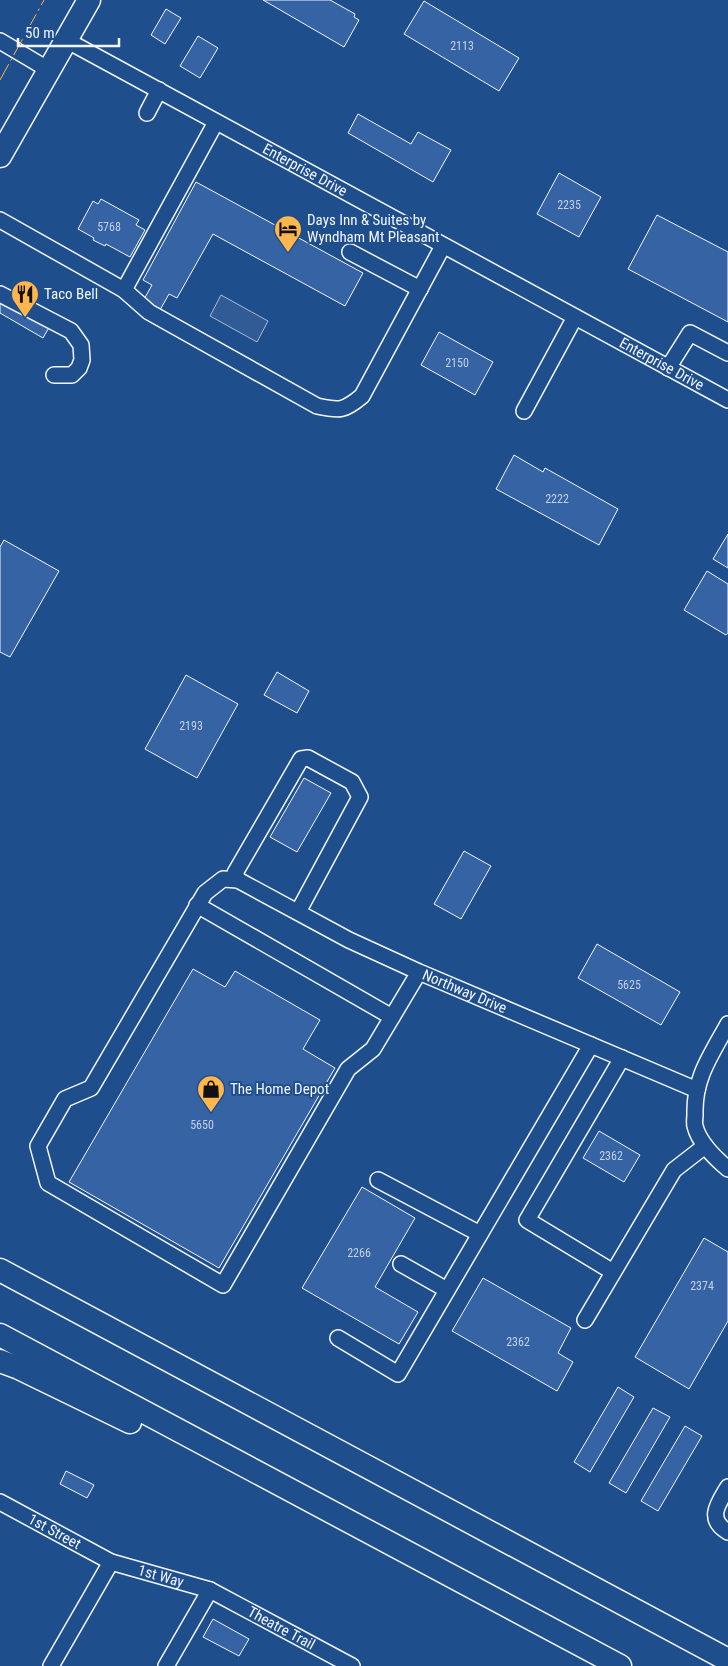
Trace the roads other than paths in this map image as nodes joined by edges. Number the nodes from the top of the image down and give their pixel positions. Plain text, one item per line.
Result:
1 (89, 0) edge
2 (66, 40) junction
3 (0, 41) edge
4 (49, 70) junction
5 (159, 90) junction
6 (147, 113) dead end
7 (216, 122) junction
8 (0, 156) edge
9 (0, 220) edge
10 (444, 246) junction
11 (350, 252) dead end
12 (420, 289) junction
13 (124, 290) junction
14 (0, 294) edge
15 (575, 317) junction
16 (728, 353) edge
17 (668, 368) junction
18 (54, 375) dead end
19 (728, 400) edge
20 (524, 411) dead end
21 (238, 880) junction
22 (197, 905) junction
23 (298, 912) junction
24 (419, 972) junction
25 (392, 1017) junction
26 (728, 1024) edge
27 (592, 1045) junction
28 (622, 1058) junction
29 (697, 1090) junction
30 (705, 1146) junction
31 (728, 1169) edge
32 (378, 1180) dead end
33 (480, 1234) junction
34 (401, 1264) dead end
35 (0, 1270) edge
36 (613, 1272) junction
37 (447, 1290) junction
38 (585, 1320) dead end
39 (0, 1335) edge
40 (338, 1338) dead end
41 (0, 1361) edge
42 (223, 1456) junction
43 (728, 1487) edge
44 (0, 1502) edge
45 (728, 1532) edge
46 (111, 1562) junction
47 (210, 1590) junction
48 (728, 1660) edge
49 (51, 1666) edge
50 (166, 1666) edge
51 (352, 1666) edge
52 (620, 1666) edge

1 - 2 highway
2 - 4 highway
2 - 5 street, Enterprise Drive
3 - 4 street
4 - 8 highway
5 - 6 street
5 - 7 street, Enterprise Drive
7 - 10 street, Enterprise Drive
7 - 13 street
9 - 13 street
10 - 12 street
10 - 15 street, Enterprise Drive
11 - 12 street
12 - 13 street
14 - 18 street
15 - 17 street, Enterprise Drive
15 - 20 street
16 - 17 street
17 - 19 street, Enterprise Drive
21 - 22 street
21 - 23 street, Northway Drive
21 - 23 street
22 - 25 street
22 - 25 street
23 - 24 street, Northway Drive
24 - 25 street
24 - 27 street, Northway Drive
26 - 29 street
27 - 28 street, Northway Drive
27 - 33 street
28 - 29 street, Northway Drive
28 - 36 street
29 - 30 street
30 - 31 street
30 - 36 street
32 - 33 street
33 - 37 street
34 - 37 street
35 - 48 highway
36 - 38 street
37 - 40 street
39 - 42 highway
41 - 42 highway
42 - 52 highway
43 - 45 street
44 - 46 street, 1st Street
46 - 47 street, 1st Way
46 - 49 street
47 - 50 street
47 - 51 street, Theatre Trail

